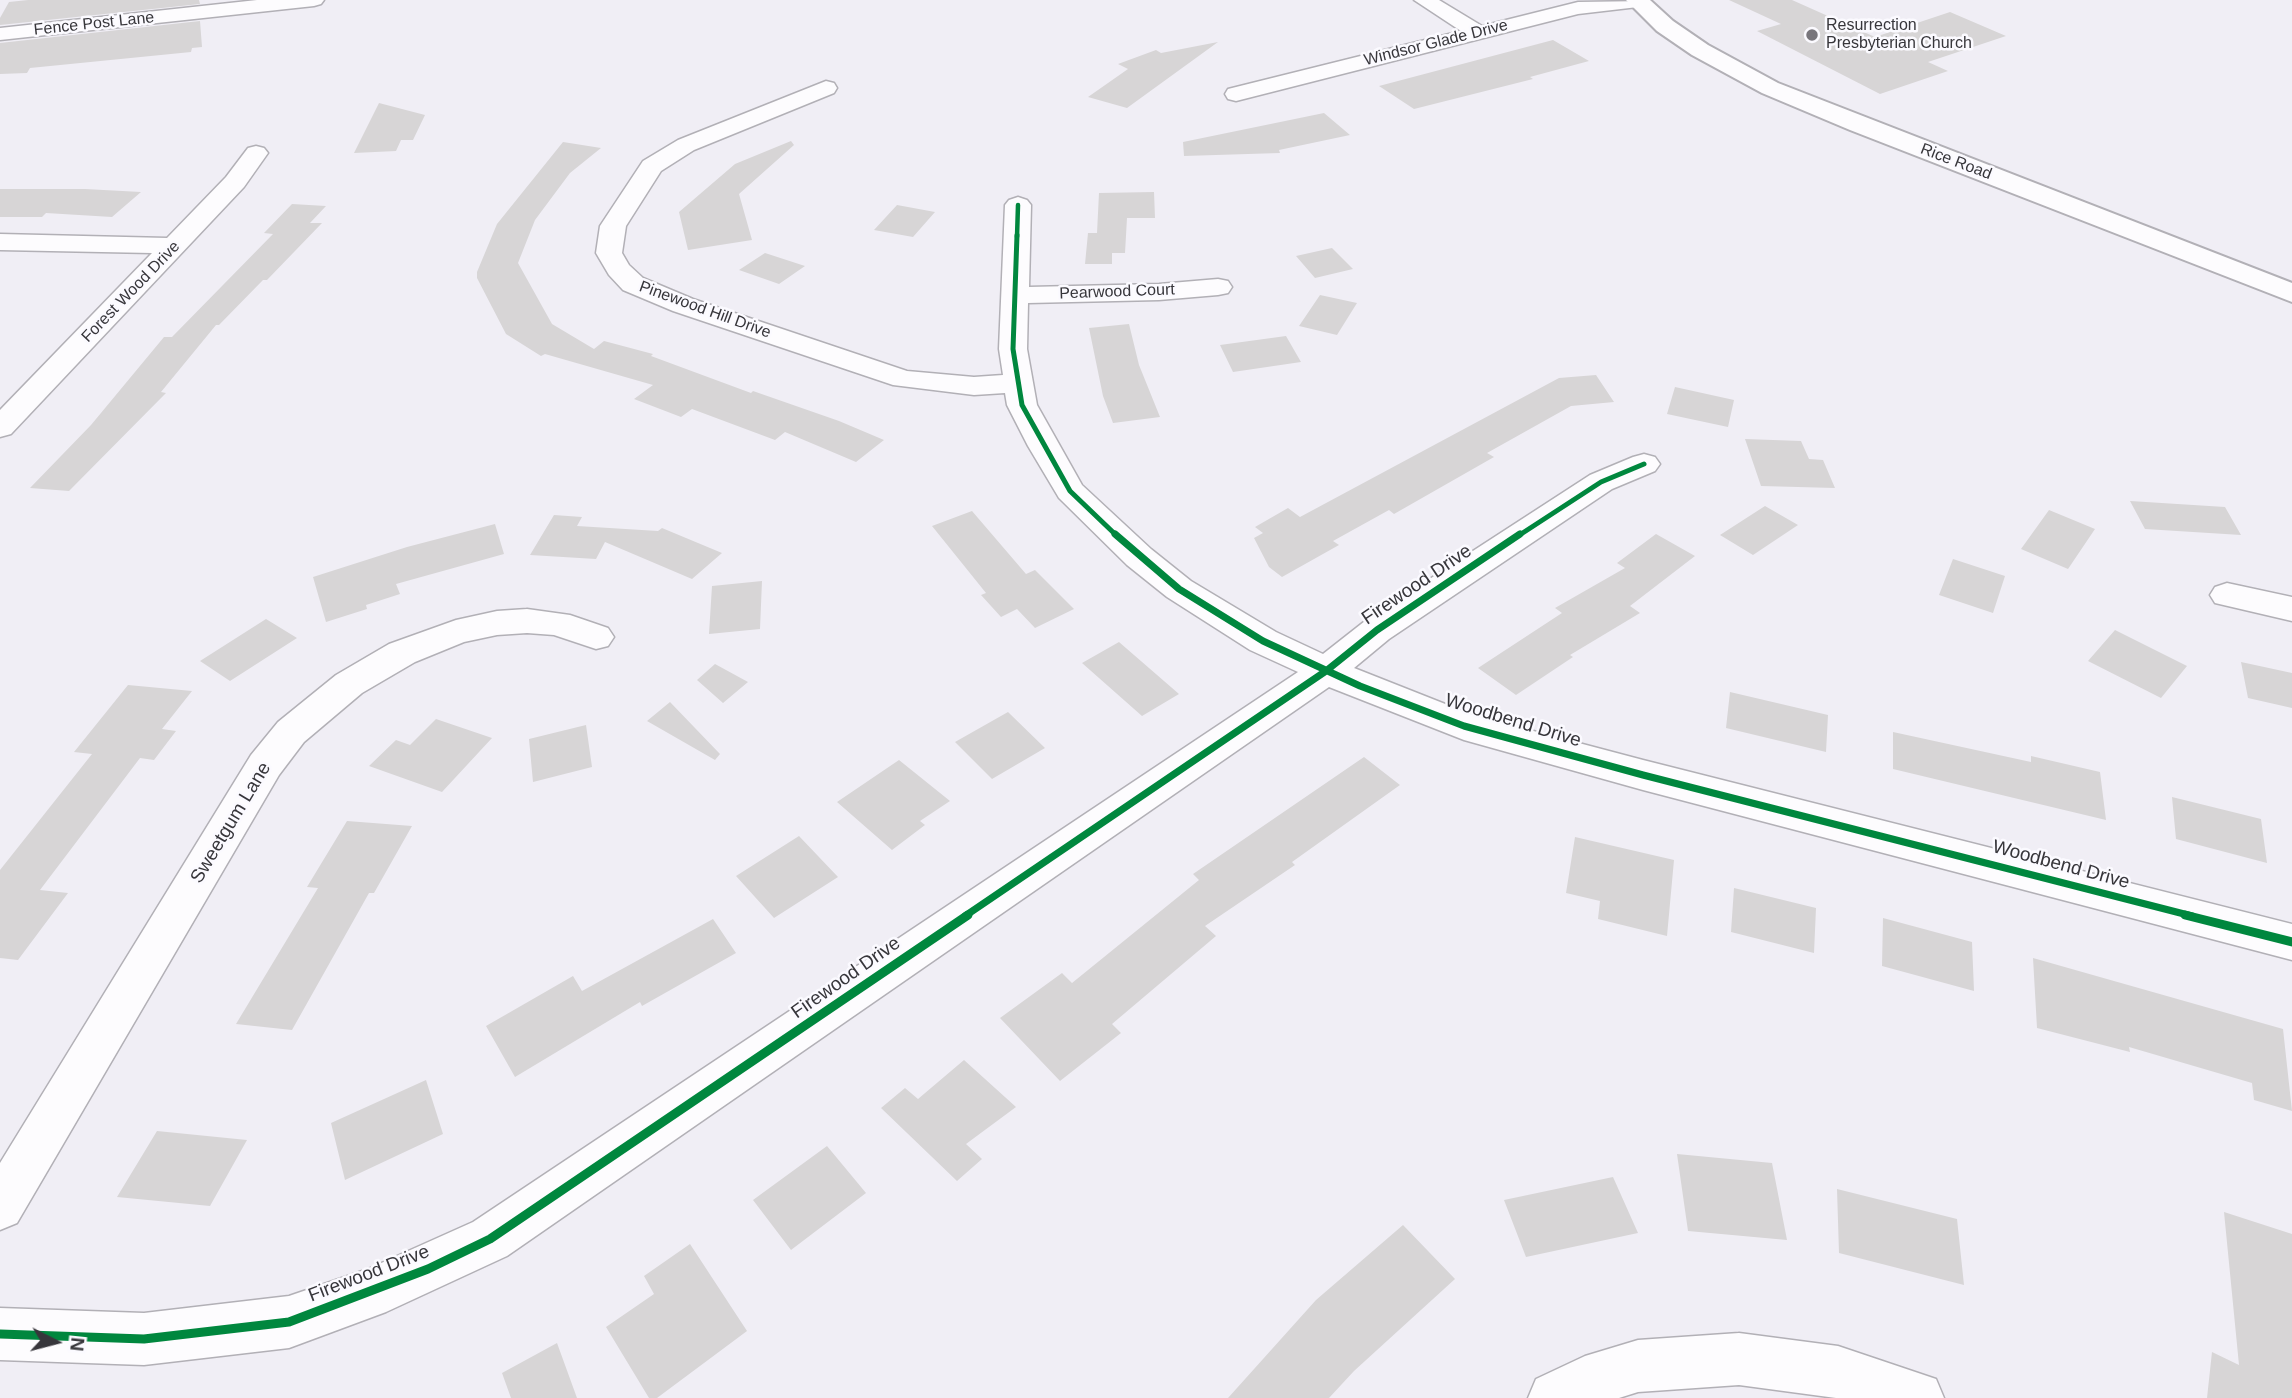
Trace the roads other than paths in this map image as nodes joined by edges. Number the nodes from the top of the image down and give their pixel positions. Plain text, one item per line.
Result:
1 (314, 0) edge
2 (1423, 0) edge
3 (1637, 1) edge
4 (1478, 32) junction
5 (0, 34) edge
6 (827, 88) dead end
7 (1236, 94) dead end
8 (256, 152) dead end
9 (1018, 205) dead end
10 (0, 242) edge
11 (175, 246) junction
12 (1218, 287) dead end
13 (2292, 293) edge
14 (1015, 295) junction
15 (1017, 383) junction
16 (0, 428) edge
17 (1644, 464) dead end
18 (2227, 595) dead end
19 (2292, 609) edge
20 (596, 637) dead end
21 (1326, 671) junction
22 (2292, 942) edge
23 (0, 1207) edge
24 (0, 1334) edge
25 (1555, 1398) edge
26 (1917, 1398) edge

1 - 5 street, Fence Post Lane
2 - 4 street
3 - 4 street, Windsor Glade Drive
3 - 13 street, Rice Road
4 - 7 street, Windsor Glade Drive
6 - 15 street, Pinewood Hill Drive
8 - 11 street, Forest Wood Drive
9 - 14 street, Woodbend Drive
10 - 11 street
11 - 16 street, Forest Wood Drive
12 - 14 street, Pearwood Court
14 - 15 street, Woodbend Drive
15 - 21 street, Woodbend Drive
17 - 21 street, Firewood Drive
18 - 19 street
20 - 23 street, Sweetgum Lane
21 - 22 street, Woodbend Drive
21 - 24 street, Firewood Drive
25 - 26 street

